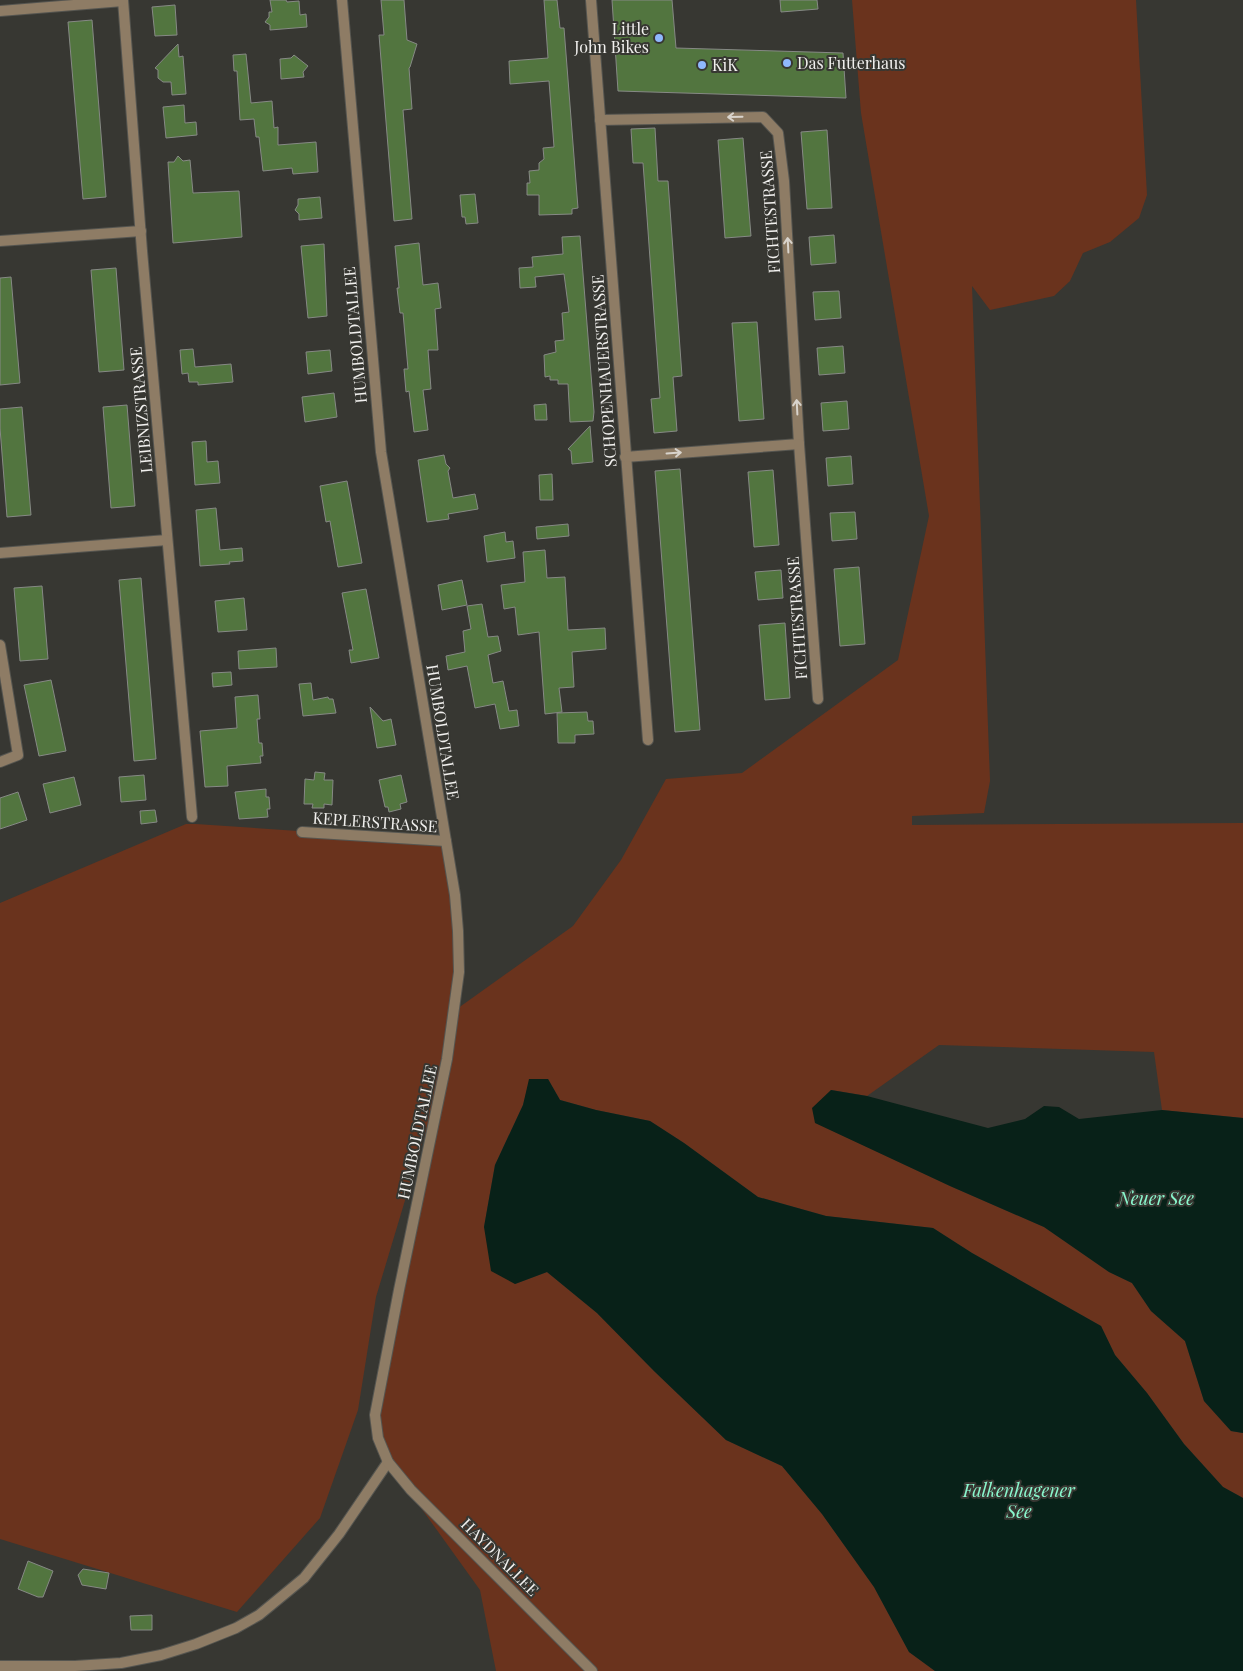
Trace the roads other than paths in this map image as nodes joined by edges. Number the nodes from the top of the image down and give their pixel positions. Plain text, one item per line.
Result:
1 (342, 0) edge
2 (591, 0) edge
3 (123, 1) edge
4 (0, 11) edge
5 (600, 120) junction
6 (141, 231) junction
7 (0, 240) edge
8 (799, 444) junction
9 (625, 457) junction
10 (167, 540) junction
11 (0, 553) edge
12 (0, 645) edge
13 (818, 700) dead end
14 (648, 740) dead end
15 (0, 762) edge
16 (192, 817) dead end
17 (302, 832) dead end
18 (446, 841) junction
19 (388, 1462) junction
20 (0, 1666) edge
21 (592, 1671) edge

1 - 18 street, HUMBOLDTALLEE
2 - 5 street, SCHOPENHAUERSTRASSE
3 - 4 street
3 - 6 street, LEIBNIZSTRASSE
8 -> 5 street, FICHTESTRASSE
5 - 9 street, SCHOPENHAUERSTRASSE
6 - 7 street
6 - 10 street, LEIBNIZSTRASSE
9 -> 8 street
8 - 13 street, FICHTESTRASSE
9 - 14 street, SCHOPENHAUERSTRASSE
10 - 11 street
10 - 16 street, LEIBNIZSTRASSE
12 - 15 street
17 - 18 street, KEPLERSTRASSE
18 - 19 street, HUMBOLDTALLEE
19 - 20 street
19 - 21 street, HAYDNALLEE

